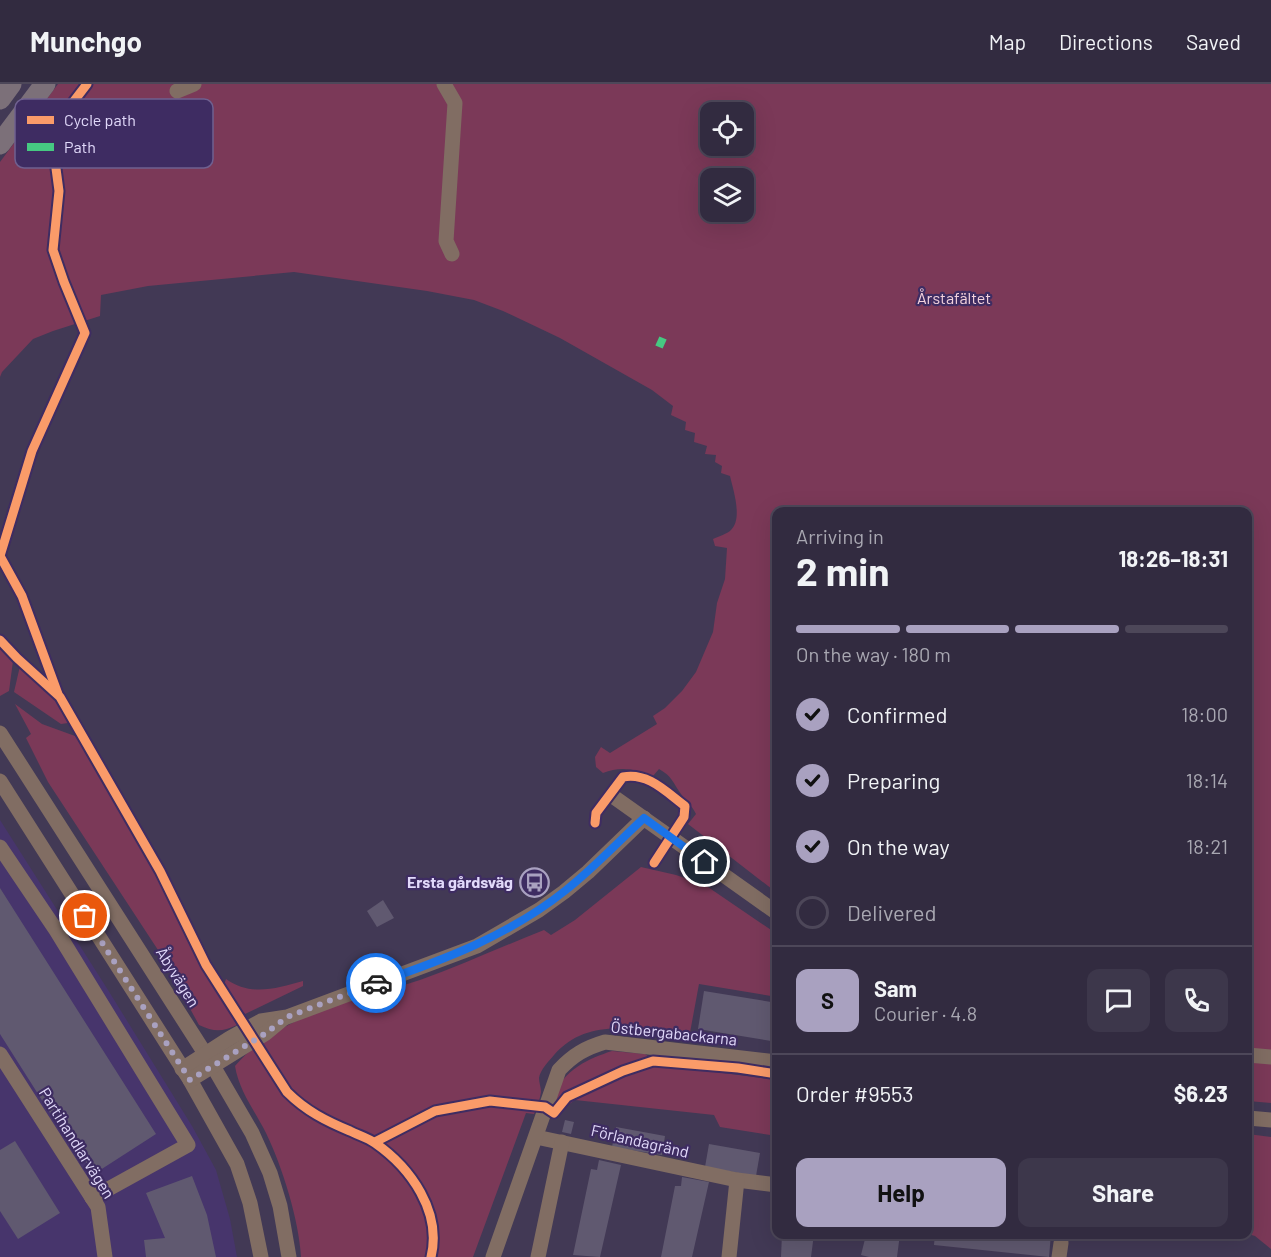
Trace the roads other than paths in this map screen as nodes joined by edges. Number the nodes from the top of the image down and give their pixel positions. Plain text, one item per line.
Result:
1 (11, 84) edge
2 (45, 84) edge
3 (194, 84) edge
4 (444, 84) edge
5 (177, 91) dead end
6 (0, 99) edge
7 (34, 99) edge
8 (15, 124) edge
9 (0, 144) edge
10 (452, 254) dead end
11 (0, 733) edge
12 (0, 781) edge
13 (611, 795) dead end
14 (644, 818) junction
15 (0, 847) edge
16 (772, 909) edge
17 (0, 1054) edge
18 (1252, 1055) edge
19 (1271, 1057) edge
20 (209, 1060) junction
21 (772, 1061) edge
22 (186, 1075) junction
23 (1252, 1118) edge
24 (1271, 1120) edge
25 (536, 1137) junction
26 (562, 1143) junction
27 (737, 1180) junction
28 (772, 1184) edge
29 (92, 1198) junction
30 (105, 1257) edge
31 (261, 1257) edge
32 (288, 1257) edge
33 (493, 1257) edge
34 (538, 1257) edge
35 (729, 1257) edge

1 - 6 highway
2 - 7 highway
3 - 5 street
4 - 10 street
8 - 9 highway
11 - 20 street, Åbyvägen
12 - 22 street
13 - 14 street
14 - 16 street
14 - 20 street
15 - 29 street
17 - 29 street, Partihandlarvägen
18 - 19 street
20 - 22 street
20 - 32 street, Åbyvägen
21 - 25 street, Östbergabackarna
22 - 31 street
23 - 24 street
25 - 26 street, Förlandagränd
25 - 33 street, Östbergabackarna
26 - 27 street, Förlandagränd
26 - 34 street
27 - 28 street, Förlandagränd
27 - 35 street
29 - 30 street, Partihandlarvägen

